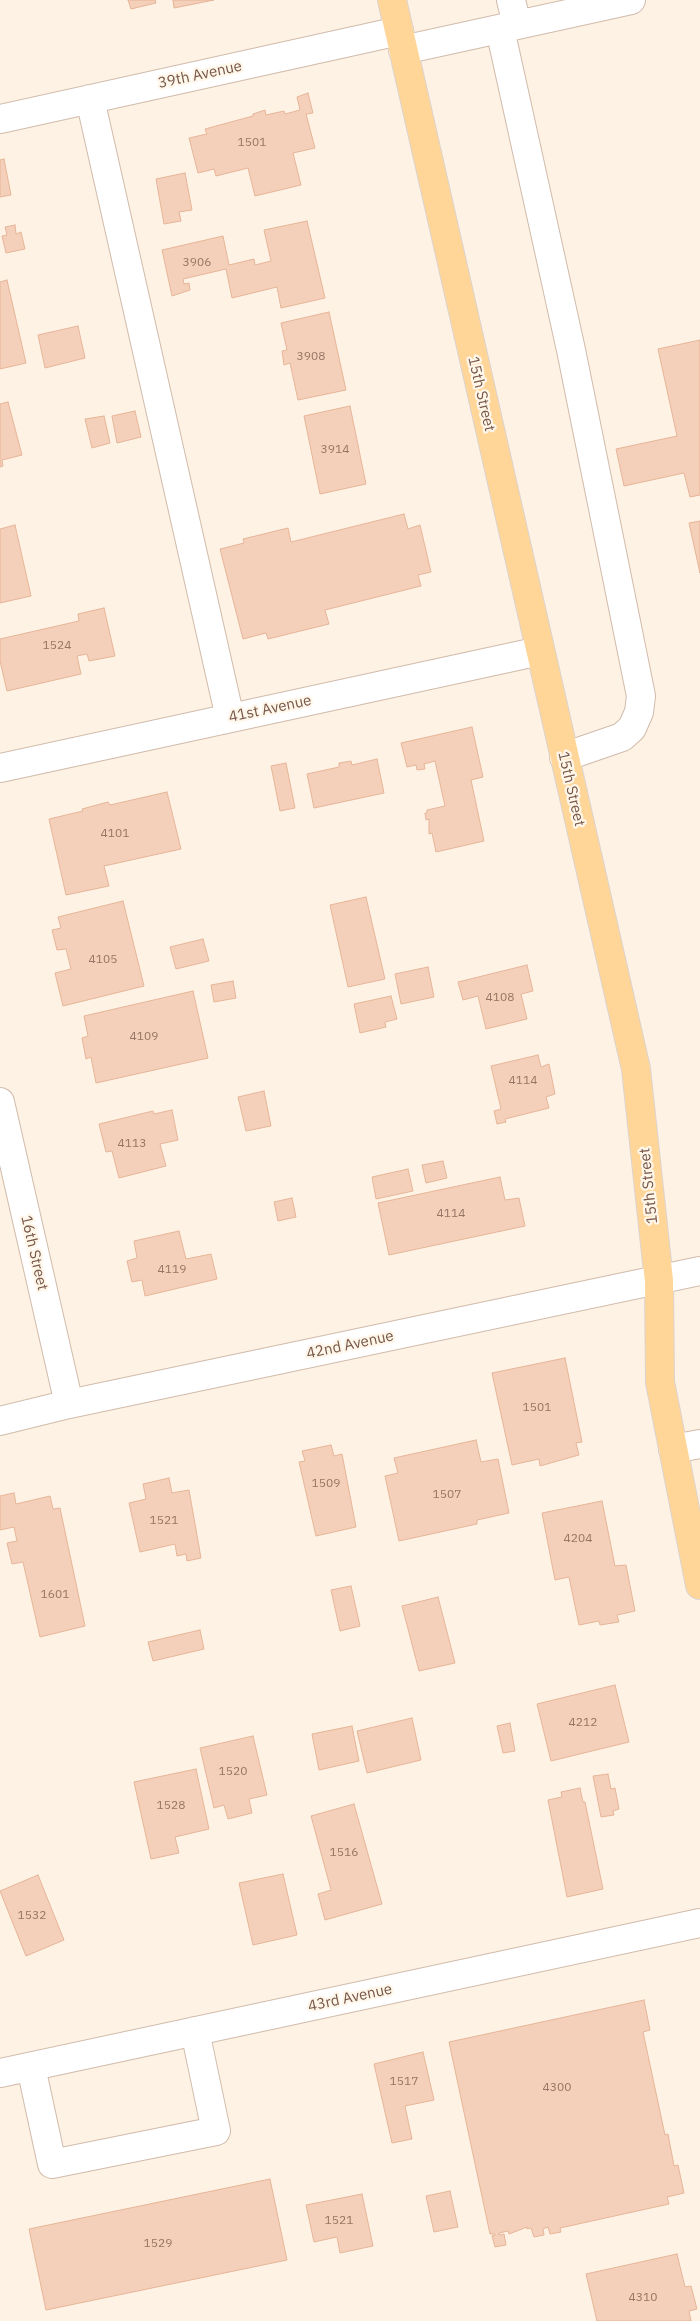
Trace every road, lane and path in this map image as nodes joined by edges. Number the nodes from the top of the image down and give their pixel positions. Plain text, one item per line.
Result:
1 (392, 0) edge
2 (632, 0) edge
3 (509, 18) edge
4 (401, 40) junction
5 (90, 99) junction
6 (0, 118) edge
7 (540, 651) junction
8 (230, 718) junction
9 (564, 757) junction
10 (0, 768) edge
11 (0, 1102) edge
12 (700, 1271) edge
13 (659, 1281) junction
14 (69, 1404) junction
15 (0, 1421) edge
16 (700, 1444) edge
17 (673, 1450) junction
18 (700, 1585) edge
19 (700, 1923) edge
20 (195, 2031) junction
21 (31, 2066) junction
22 (0, 2073) edge

1 - 4 main road, 15th Street
2 - 3 street, 39th Avenue
3 - 4 street, 39th Avenue
3 - 9 street
4 - 5 street, 39th Avenue
4 - 7 main road, 15th Street
5 - 6 street, 39th Avenue
5 - 8 street
7 - 8 street, 41st Avenue
7 - 9 main road, 15th Street
8 - 10 street, 41st Avenue
9 - 13 main road, 15th Street
11 - 14 street, 16th Street
12 - 13 street, 42nd Avenue
13 - 14 street, 42nd Avenue
13 - 17 main road, 15th Street
14 - 15 street, 42nd Avenue
16 - 17 street
17 - 18 main road, 15th Street
19 - 20 street, 43rd Avenue
20 - 21 street, 43rd Avenue
20 - 21 street
21 - 22 street, 43rd Avenue

